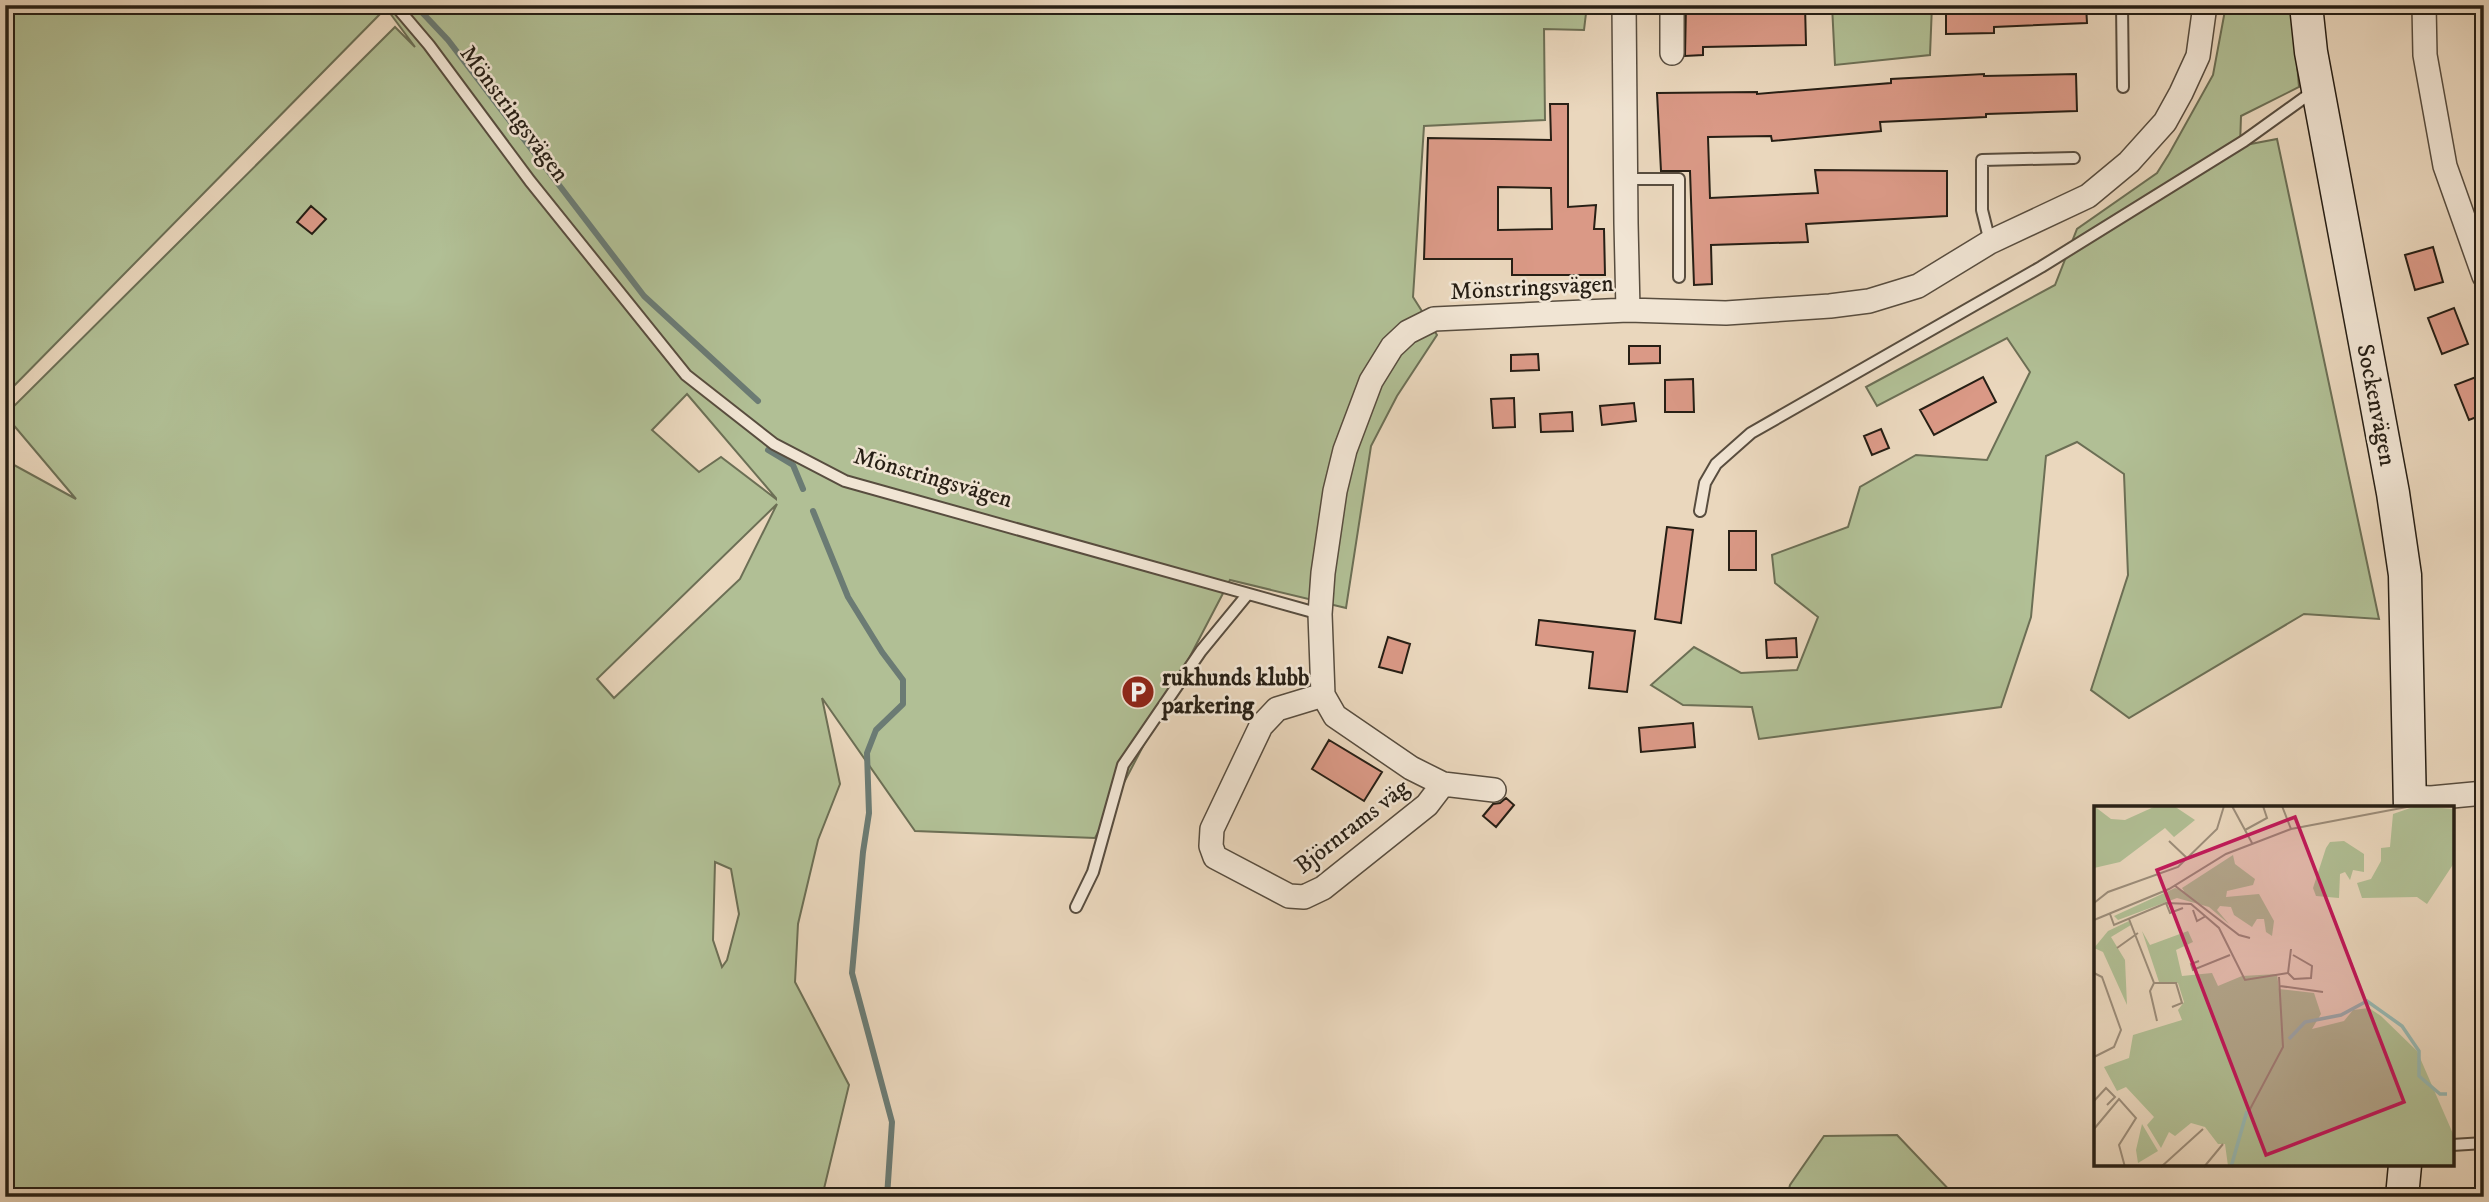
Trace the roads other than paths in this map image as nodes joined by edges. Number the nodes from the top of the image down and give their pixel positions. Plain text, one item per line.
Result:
1 (395, 5) edge
2 (1625, 5) edge
3 (1672, 5) edge
4 (2122, 5) edge
5 (2205, 5) edge
6 (2306, 5) edge
7 (2424, 5) edge
8 (1672, 53) dead end
9 (2123, 87) dead end
10 (2318, 89) junction
11 (2074, 158) dead end
12 (1626, 179) junction
13 (1990, 242) junction
14 (2482, 269) edge
15 (1679, 277) dead end
16 (1628, 310) junction
17 (1700, 512) dead end
18 (1247, 595) junction
19 (1320, 614) junction
20 (1323, 695) junction
21 (1443, 784) junction
22 (1494, 790) dead end
23 (2484, 793) edge
24 (2410, 803) edge
25 (1076, 907) dead end
26 (2484, 1143) edge
27 (2454, 1145) edge
28 (2405, 1167) edge
29 (2402, 1197) edge

1 - 18 lane, Mönstringsvägen
2 - 12 street, Mönstringsvägen
3 - 8 street
4 - 9 lane
5 - 13 street, Mönstringsvägen
6 - 10 street, Sockenvägen
7 - 14 street
10 - 17 lane
10 - 24 street, Sockenvägen
11 - 13 lane
12 - 15 lane
12 - 16 street, Mönstringsvägen
13 - 16 street, Mönstringsvägen
16 - 19 street, Mönstringsvägen
18 - 19 lane, Mönstringsvägen
18 - 25 lane
19 - 20 street, Mönstringsvägen
20 - 21 street
20 - 21 street, Björnrams väg
21 - 22 street
23 - 24 street
26 - 27 lane
28 - 29 street

